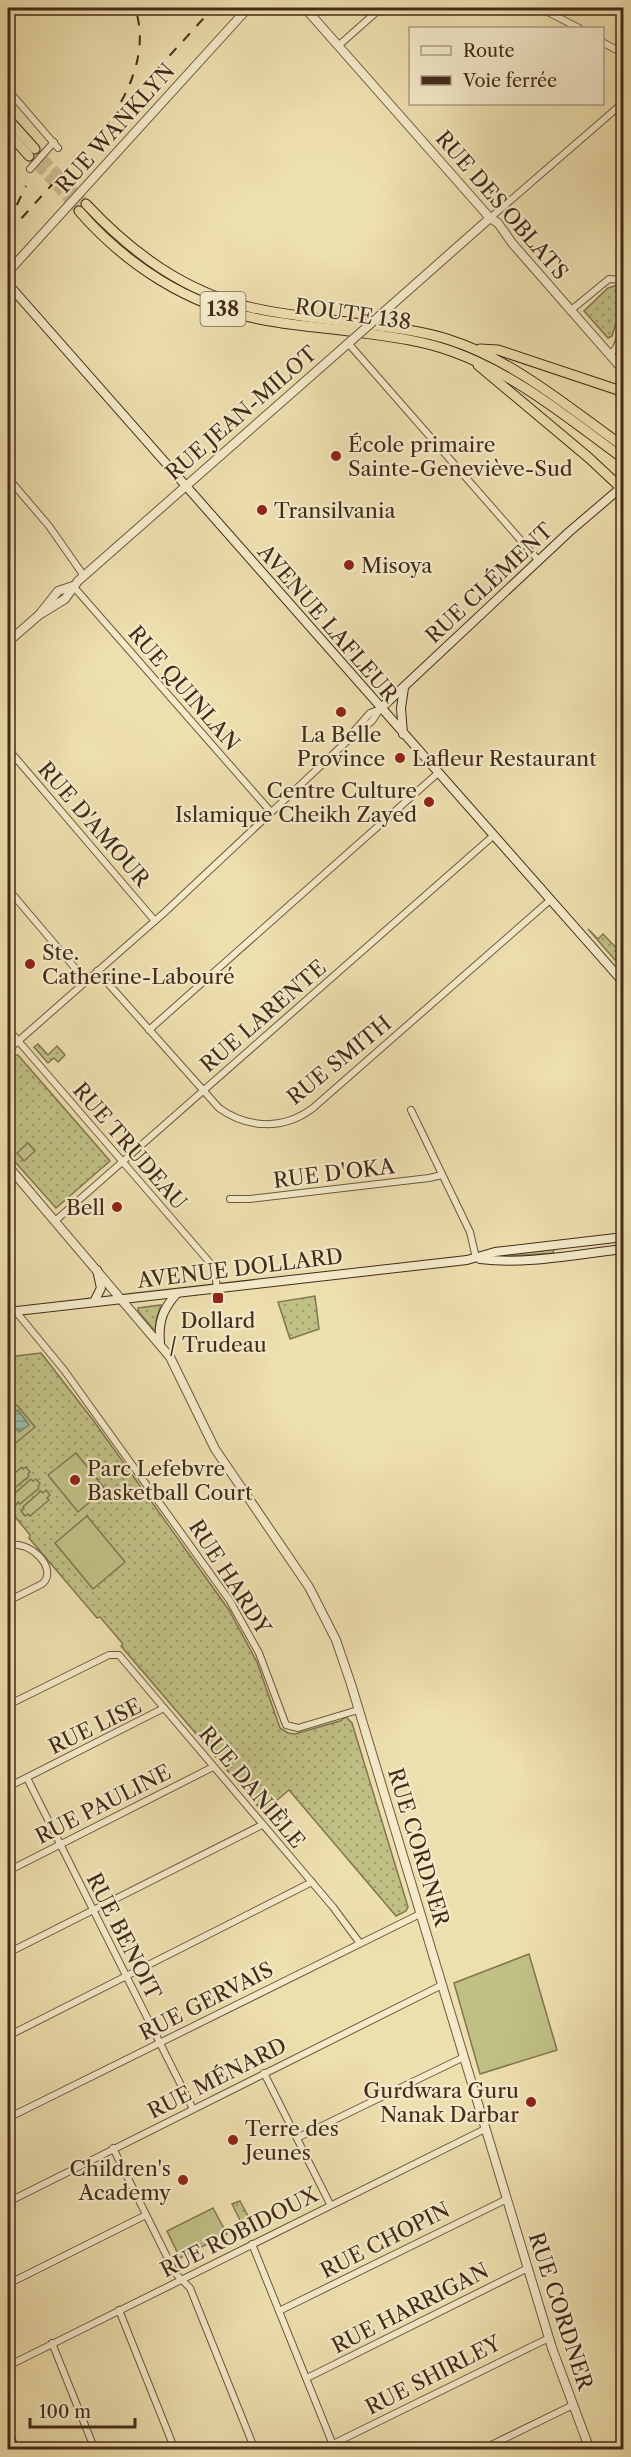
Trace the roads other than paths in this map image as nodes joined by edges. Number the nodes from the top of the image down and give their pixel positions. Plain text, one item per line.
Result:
1 (248, 8) edge
2 (305, 8) edge
3 (381, 8) edge
4 (540, 8) edge
5 (577, 27) edge
6 (604, 43) edge
7 (338, 46) junction
8 (624, 54) edge
9 (8, 90) edge
10 (624, 102) edge
11 (8, 119) edge
12 (8, 132) edge
13 (30, 169) dead end
14 (82, 207) tunnel mouth
15 (490, 218) junction
16 (8, 272) edge
17 (624, 280) edge
18 (8, 284) edge
19 (570, 311) junction
20 (624, 327) edge
21 (350, 342) junction
22 (470, 353) junction
23 (610, 355) junction
24 (624, 371) edge
25 (624, 392) edge
26 (624, 447) edge
27 (624, 459) edge
28 (8, 478) edge
29 (622, 486) edge
30 (185, 487) junction
31 (538, 561) junction
32 (84, 576) junction
33 (73, 586) junction
34 (8, 642) edge
35 (405, 687) junction
36 (380, 709) junction
37 (403, 735) junction
38 (8, 749) edge
39 (438, 773) junction
40 (271, 812) junction
41 (493, 836) junction
42 (8, 889) edge
43 (549, 901) junction
44 (155, 921) junction
45 (97, 971) junction
46 (86, 981) junction
47 (624, 983) edge
48 (8, 1029) edge
49 (149, 1030) junction
50 (18, 1041) junction
51 (8, 1050) edge
52 (203, 1092) junction
53 (411, 1110) dead end
54 (122, 1162) junction
55 (8, 1166) edge
56 (442, 1175) junction
57 (230, 1199) dead end
58 (55, 1221) junction
59 (624, 1237) edge
60 (624, 1249) edge
61 (476, 1258) junction
62 (97, 1270) junction
63 (218, 1289) junction
64 (177, 1293) junction
65 (123, 1299) junction
66 (8, 1302) edge
67 (94, 1302) junction
68 (11, 1312) edge
69 (160, 1343) junction
70 (8, 1546) edge
71 (8, 1601) edge
72 (8, 1705) edge
73 (164, 1708) junction
74 (358, 1710) junction
75 (213, 1767) junction
76 (27, 1778) junction
77 (8, 1787) edge
78 (262, 1825) junction
79 (60, 1844) junction
80 (8, 1871) edge
81 (312, 1882) junction
82 (93, 1911) junction
83 (420, 1914) junction
84 (359, 1942) junction
85 (8, 1953) edge
86 (126, 1977) junction
87 (442, 1985) junction
88 (8, 2036) edge
89 (159, 2043) junction
90 (464, 2057) junction
91 (264, 2073) junction
92 (193, 2109) junction
93 (8, 2118) edge
94 (485, 2129) junction
95 (297, 2138) junction
96 (113, 2148) junction
97 (507, 2199) junction
98 (8, 2202) edge
99 (330, 2204) junction
100 (146, 2215) junction
101 (252, 2244) junction
102 (528, 2268) junction
103 (182, 2279) junction
104 (8, 2284) edge
105 (119, 2310) junction
106 (279, 2311) junction
107 (549, 2338) junction
108 (52, 2343) junction
109 (8, 2366) edge
110 (307, 2378) junction
111 (573, 2405) junction
112 (8, 2428) edge
113 (334, 2447) edge
114 (16, 2450) edge
115 (95, 2450) edge
116 (175, 2450) edge
117 (255, 2450) edge
118 (481, 2450) edge
119 (590, 2450) edge

1 - 16 street, RUE WANKLYN
2 - 7 street, RUE DES OBLATS
3 - 7 street
4 - 5 street
6 - 8 street
7 - 15 street, RUE DES OBLATS
9 - 13 street
10 - 15 street, RUE JEAN-MILOT
11 - 12 highway
14 - 22 highway, ROUTE 138 / 138
15 - 19 street, RUE DES OBLATS
15 - 21 street, RUE JEAN-MILOT, bridge
17 - 19 street
18 - 30 main road, AVENUE LAFLEUR
19 - 23 street, RUE DES OBLATS
20 - 23 street
21 - 30 street, RUE JEAN-MILOT
21 - 31 street
22 - 25 highway
22 - 26 highway, ROUTE 138 / 138
22 - 27 highway, ROUTE 138 / 138
22 - 29 highway
23 - 24 street, RUE DES OBLATS
28 - 32 street
29 - 31 main road, RUE CLÉMENT
30 - 32 street, RUE JEAN-MILOT
30 - 36 main road, AVENUE LAFLEUR
31 - 35 main road, RUE CLÉMENT
32 - 33 street, RUE JEAN-MILOT
33 - 34 street, RUE JEAN-MILOT
33 - 40 street, RUE QUINLAN
35 - 36 main road, RUE CLÉMENT
35 - 37 main road
36 - 37 main road, AVENUE LAFLEUR
36 - 40 street, RUE CLÉMENT
37 - 39 main road, AVENUE LAFLEUR
38 - 44 street, RUE D'AMOUR
39 - 41 main road, AVENUE LAFLEUR
39 - 49 street
40 - 44 street, RUE CLÉMENT
41 - 43 main road, AVENUE LAFLEUR
41 - 52 street, RUE LARENTE
42 - 46 street
43 - 47 main road, AVENUE LAFLEUR
43 - 52 street, RUE SMITH
44 - 45 street, RUE CLÉMENT
45 - 46 street, RUE CLÉMENT
45 - 49 street, RUE SMITH
46 - 50 street, RUE CLÉMENT
48 - 50 street, RUE TRUDEAU
49 - 52 street, RUE SMITH
50 - 51 street, RUE CLÉMENT
50 - 54 street, RUE TRUDEAU
52 - 54 street, RUE LARENTE
53 - 56 street
54 - 58 street, RUE LARENTE
54 - 63 street, RUE TRUDEAU
55 - 58 street, RUE CORDNER
56 - 57 street, RUE D'OKA
56 - 61 street
58 - 62 street, RUE CORDNER
59 - 61 main road, AVENUE DOLLARD
60 - 61 main road, AVENUE DOLLARD
61 - 63 main road, AVENUE DOLLARD
62 - 65 street, RUE CORDNER
62 - 67 main road
63 - 64 main road, AVENUE DOLLARD
64 - 65 main road, AVENUE DOLLARD
64 - 69 main road
65 - 67 main road, AVENUE DOLLARD
65 - 69 street, RUE CORDNER
66 - 68 street
67 - 68 main road, AVENUE DOLLARD
68 - 74 street, RUE HARDY
69 - 74 street, RUE CORDNER
70 - 71 street
72 - 73 street, RUE DANIÈLE
73 - 75 street, RUE DANIÈLE
73 - 76 street, RUE LISE
74 - 83 street, RUE CORDNER
75 - 78 street, RUE DANIÈLE
75 - 79 street, RUE PAULINE
76 - 77 street, RUE LISE
76 - 79 street, RUE BENOIT
78 - 81 street, RUE DANIÈLE
78 - 82 street
79 - 80 street, RUE PAULINE
79 - 82 street, RUE BENOIT
81 - 84 street, RUE DANIÈLE
81 - 86 street
82 - 85 street
82 - 86 street, RUE BENOIT
83 - 84 street, RUE GERVAIS
83 - 87 street, RUE CORDNER
84 - 89 street, RUE GERVAIS
86 - 88 street
86 - 89 street, RUE BENOIT
87 - 90 street, RUE CORDNER
87 - 91 street, RUE MÉNARD
89 - 92 street, RUE BENOIT
89 - 93 street, RUE GERVAIS
90 - 94 street, RUE CORDNER
90 - 95 street
91 - 92 street, RUE MÉNARD
91 - 95 street
92 - 96 street, RUE MÉNARD
94 - 97 street, RUE CORDNER
94 - 99 street, RUE ROBIDOUX
95 - 99 street
96 - 98 street, RUE MÉNARD
96 - 100 street
97 - 102 street, RUE CORDNER
97 - 106 street, RUE CHOPIN
99 - 101 street, RUE ROBIDOUX
100 - 103 street
100 - 104 street
101 - 103 street, RUE ROBIDOUX
101 - 106 street
102 - 107 street, RUE CORDNER
102 - 110 street, RUE HARRIGAN
103 - 105 street, RUE ROBIDOUX
103 - 117 street
105 - 108 street, RUE ROBIDOUX
105 - 116 street
106 - 110 street
107 - 111 street, RUE CORDNER
107 - 113 street, RUE SHIRLEY
108 - 109 street, RUE ROBIDOUX
108 - 115 street
110 - 113 street
111 - 118 street
111 - 119 street, RUE CORDNER
112 - 114 street

